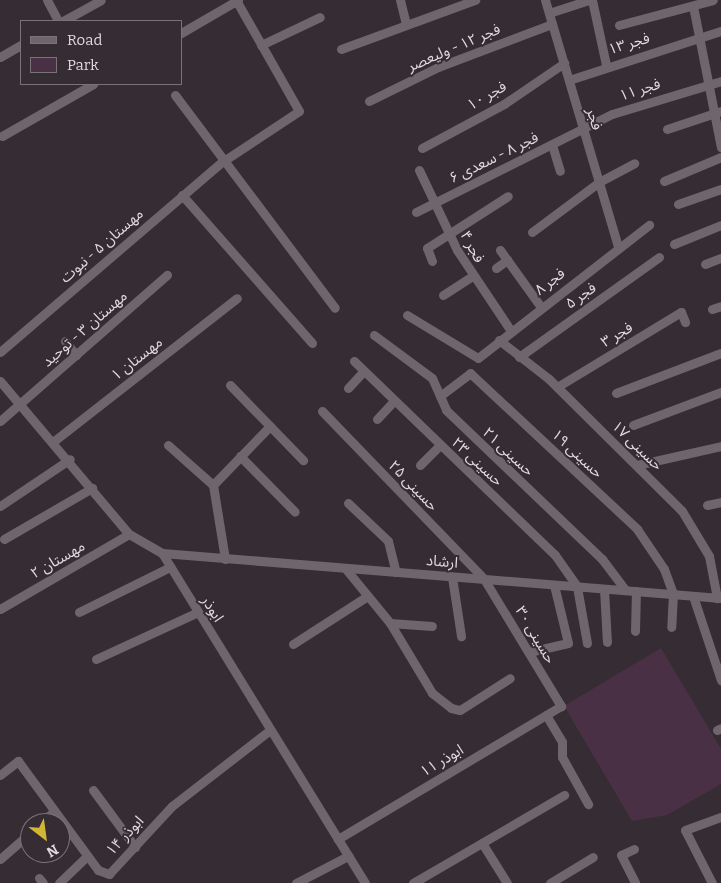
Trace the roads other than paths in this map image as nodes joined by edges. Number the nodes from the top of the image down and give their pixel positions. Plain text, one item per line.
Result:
1 (47, 0) edge
2 (101, 0) edge
3 (237, 0) edge
4 (400, 0) edge
5 (475, 0) edge
6 (545, 0) edge
7 (590, 0) edge
8 (713, 0) edge
9 (450, 4) edge
10 (693, 6) junction
11 (549, 13) junction
12 (320, 17) dead end
13 (57, 20) edge
14 (65, 20) edge
15 (406, 24) junction
16 (552, 24) junction
17 (619, 25) dead end
18 (721, 31) edge
19 (182, 32) edge
20 (699, 36) junction
21 (261, 45) junction
22 (20, 46) edge
23 (341, 49) dead end
24 (0, 57) edge
25 (564, 63) junction
26 (606, 65) junction
27 (569, 80) junction
28 (721, 82) edge
29 (708, 84) junction
30 (90, 85) edge
31 (175, 95) dead end
32 (369, 102) dead end
33 (718, 112) edge
34 (667, 129) dead end
35 (584, 130) junction
36 (2, 136) dead end
37 (552, 145) junction
38 (721, 147) edge
39 (422, 148) dead end
40 (721, 157) edge
41 (222, 162) junction
42 (634, 163) dead end
43 (419, 170) dead end
44 (560, 171) dead end
45 (664, 181) dead end
46 (599, 182) junction
47 (721, 189) edge
48 (182, 196) junction
49 (508, 196) dead end
50 (433, 202) junction
51 (678, 204) dead end
52 (416, 212) dead end
53 (649, 225) dead end
54 (721, 225) edge
55 (532, 232) dead end
56 (449, 233) junction
57 (674, 244) dead end
58 (618, 246) junction
59 (500, 250) dead end
60 (658, 257) dead end
61 (721, 258) edge
62 (507, 260) junction
63 (432, 261) dead end
64 (705, 264) dead end
65 (496, 268) dead end
66 (167, 275) dead end
67 (472, 276) junction
68 (444, 295) dead end
69 (236, 298) dead end
70 (541, 307) junction
71 (335, 308) dead end
72 (407, 315) dead end
73 (685, 322) dead end
74 (511, 331) junction
75 (374, 335) dead end
76 (499, 340) junction
77 (65, 341) dead end
78 (312, 343) dead end
79 (0, 352) edge
80 (721, 353) edge
81 (76, 355) junction
82 (519, 357) junction
83 (354, 361) dead end
84 (364, 371) junction
85 (0, 381) edge
86 (230, 385) dead end
87 (558, 387) junction
88 (348, 388) dead end
89 (721, 392) edge
90 (616, 393) dead end
91 (440, 396) junction
92 (394, 402) junction
93 (21, 404) junction
94 (322, 411) dead end
95 (377, 419) dead end
96 (0, 422) edge
97 (633, 425) dead end
98 (270, 426) junction
99 (54, 441) junction
100 (168, 445) dead end
101 (439, 446) junction
102 (721, 446) edge
103 (240, 456) junction
104 (70, 459) junction
105 (303, 460) dead end
106 (637, 465) junction
107 (420, 466) dead end
108 (213, 485) junction
109 (92, 488) junction
110 (721, 502) edge
111 (348, 503) dead end
112 (706, 505) dead end
113 (0, 506) edge
114 (295, 512) dead end
115 (129, 534) junction
116 (4, 539) dead end
117 (162, 554) junction
118 (225, 558) junction
119 (170, 567) junction
120 (345, 568) junction
121 (396, 572) junction
122 (452, 577) junction
123 (484, 579) junction
124 (554, 585) junction
125 (577, 587) junction
126 (604, 589) junction
127 (625, 590) junction
128 (636, 591) junction
129 (673, 594) junction
130 (693, 596) junction
131 (366, 597) junction
132 (719, 598) edge
133 (0, 609) edge
134 (79, 612) dead end
135 (198, 612) junction
136 (390, 624) junction
137 (432, 626) dead end
138 (671, 627) dead end
139 (636, 631) dead end
140 (461, 636) dead end
141 (607, 642) dead end
142 (587, 643) dead end
143 (293, 644) dead end
144 (529, 652) junction
145 (96, 659) dead end
146 (510, 678) dead end
147 (721, 680) edge
148 (561, 706) joint
149 (546, 715) junction
150 (270, 730) junction
151 (0, 776) edge
152 (93, 790) dead end
153 (564, 795) dead end
154 (588, 804) dead end
155 (54, 811) joint
156 (721, 817) edge
157 (338, 839) junction
158 (20, 842) edge
159 (482, 843) junction
160 (135, 847) junction
161 (634, 848) dead end
162 (87, 856) junction
163 (348, 856) junction
164 (593, 857) dead end
165 (0, 859) edge
166 (631, 882) edge
167 (59, 883) edge
168 (296, 883) edge
169 (365, 883) edge
170 (413, 883) edge
171 (507, 883) edge
172 (550, 883) edge
173 (712, 883) edge

1 - 13 street
2 - 14 street
3 - 19 street
3 - 21 street
4 - 15 street
5 - 9 street
6 - 11 street, فجر
7 - 11 street
7 - 26 street
8 - 10 street
9 - 15 street
10 - 17 street
10 - 20 street
11 - 16 street, فجر
12 - 21 street
15 - 23 street
16 - 25 street, فجر
16 - 32 street, فجر ۱۲ - ولیعصر
18 - 20 street, فجر ۱۳
20 - 26 street, فجر ۱۳
20 - 29 street
21 - 41 street, مهستان ۵ - نبوت
22 - 24 street
25 - 27 street, فجر
25 - 39 street, فجر ۱۰
26 - 27 street, فجر ۱۳
27 - 35 street, فجر
28 - 29 street, فجر ۱۱
29 - 33 street
29 - 35 street, فجر ۱۱
30 - 36 street
31 - 41 street
33 - 34 street
33 - 38 street
35 - 37 street, فجر ۸ - سعدی ۶
35 - 46 street, فجر
37 - 44 street
37 - 50 street, فجر ۸ - سعدی ۶
40 - 45 street
41 - 48 street, مهستان ۵ - نبوت
41 - 71 street
42 - 46 street
43 - 50 street, فجر ۴
46 - 55 street
46 - 58 street, فجر
47 - 51 street
48 - 78 street
48 - 79 street, مهستان ۵ - نبوت
49 - 56 street
50 - 52 street, فجر ۸ - سعدی ۶
50 - 56 street, فجر ۴
53 - 58 street, فجر ۸
54 - 57 street
56 - 63 street
56 - 67 street, فجر ۴
58 - 70 street, فجر ۸
59 - 62 street
60 - 82 street, فجر ۵
61 - 64 street
62 - 65 street
62 - 70 street
66 - 81 street, مهستان ۳ - توحید
67 - 68 street
67 - 74 street, فجر ۴
69 - 99 street, مهستان ۱
70 - 74 street, فجر ۸
72 - 76 street, فجر ۸
73 - 87 street, فجر ۳
74 - 76 street, فجر ۸
75 - 91 street, حسینی ۲۱
76 - 82 street, حسینی ۱۷
77 - 81 street
80 - 90 street
81 - 93 street, مهستان ۳ - توحید
82 - 87 street, حسینی ۱۷
83 - 84 street, حسینی ۲۳
84 - 88 street
84 - 92 street, حسینی ۲۳
85 - 93 street, ابوذر
86 - 98 street
87 - 106 street, حسینی ۱۷
89 - 97 street
91 - 127 street, حسینی ۲۱
91 - 129 street, حسینی ۱۹
92 - 95 street
92 - 101 street, حسینی ۲۳
93 - 96 street, مهستان ۳ - توحید
93 - 99 street, ابوذر
94 - 123 street, حسینی ۲۵
98 - 103 street
98 - 105 street
99 - 104 street, ابوذر
100 - 108 street
101 - 107 street
101 - 125 street, حسینی ۲۳
102 - 106 street
103 - 108 street
103 - 114 street
104 - 109 street, ابوذر
104 - 113 street
106 - 132 street, حسینی ۱۷
108 - 118 street
109 - 115 street, ابوذر
109 - 116 street
110 - 112 street
111 - 121 street
115 - 117 street, ابوذر
115 - 133 street, مهستان ۲
117 - 118 street, ارشاد
117 - 119 street, ابوذر
118 - 120 street, ارشاد
119 - 134 street
119 - 135 street, ابوذر
120 - 121 street, ارشاد
120 - 131 street
121 - 122 street, ارشاد
122 - 123 street, ارشاد
122 - 140 street
123 - 124 street, ارشاد
123 - 144 street, حسینی ۳۰
124 - 125 street, ارشاد
124 - 144 street
125 - 126 street, ارشاد
125 - 142 street
126 - 127 street, ارشاد
126 - 141 street
127 - 128 street, ارشاد
128 - 129 street, ارشاد
128 - 139 street
129 - 130 street, ارشاد
129 - 138 street
130 - 132 street, ارشاد
130 - 147 street
131 - 136 street
131 - 143 street
135 - 145 street
135 - 150 street, ابوذر
136 - 137 street
136 - 146 street
144 - 148 street, حسینی ۳۰
148 - 149 street, ابوذر ۱۱
149 - 154 street
149 - 157 street, ابوذر ۱۱
150 - 157 street, ابوذر
150 - 160 street, ابوذر ۱۴
151 - 155 street, ابوذر ۱۴
152 - 160 street
153 - 159 street
155 - 162 street, ابوذر ۱۴
156 - 173 street
157 - 163 street, ابوذر
158 - 165 street
159 - 170 street
159 - 171 street
160 - 162 street, ابوذر ۱۴
161 - 166 street
162 - 167 street
163 - 168 street
163 - 169 street, ابوذر
164 - 172 street

